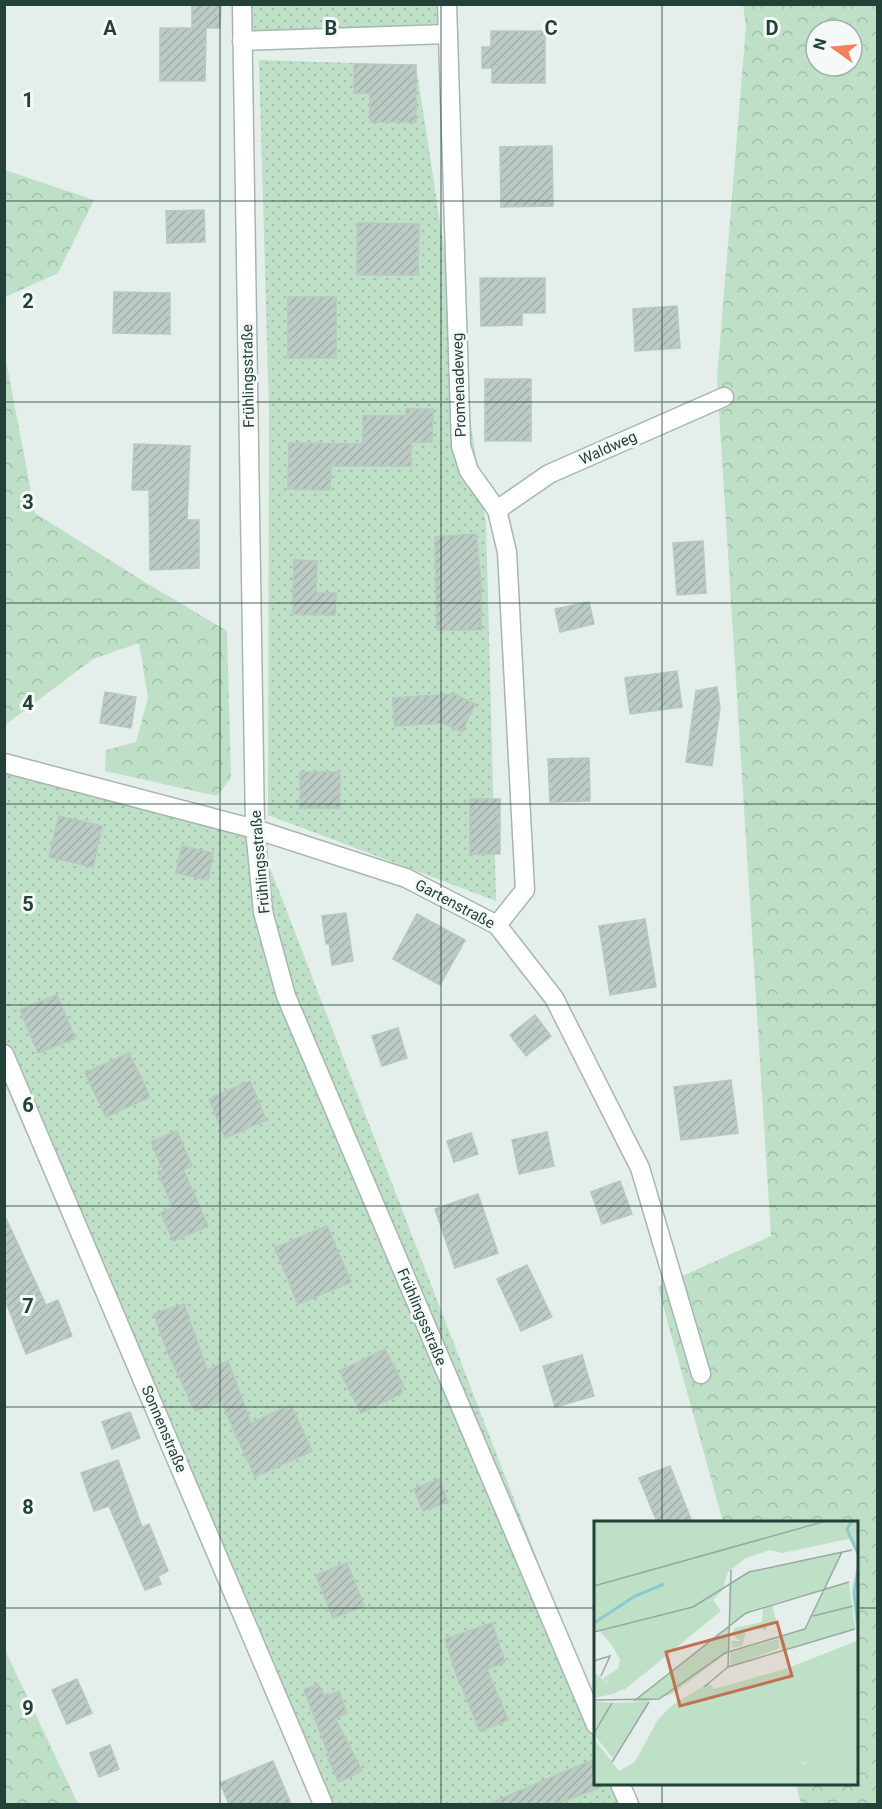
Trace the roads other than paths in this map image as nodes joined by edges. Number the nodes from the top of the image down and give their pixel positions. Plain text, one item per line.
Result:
1 (242, 4) edge
2 (447, 4) edge
3 (447, 34) junction
4 (242, 41) junction
5 (724, 397) dead end
6 (497, 510) junction
7 (4, 763) edge
8 (255, 829) junction
9 (497, 925) junction
10 (4, 1054) edge
11 (701, 1374) dead end
12 (594, 1720) edge
13 (620, 1785) edge
14 (323, 1804) edge
15 (629, 1804) edge

1 - 4 street, Frühlingsstraße
2 - 3 street, Promenadeweg
3 - 4 street
3 - 6 street, Promenadeweg
4 - 8 street, Frühlingsstraße
5 - 6 street, Waldweg
6 - 9 street, Promenadeweg
7 - 8 street, Gartenstraße
8 - 9 street, Gartenstraße
8 - 12 street, Frühlingsstraße
9 - 11 street, Gartenstraße
10 - 14 street, Sonnenstraße
13 - 15 street

